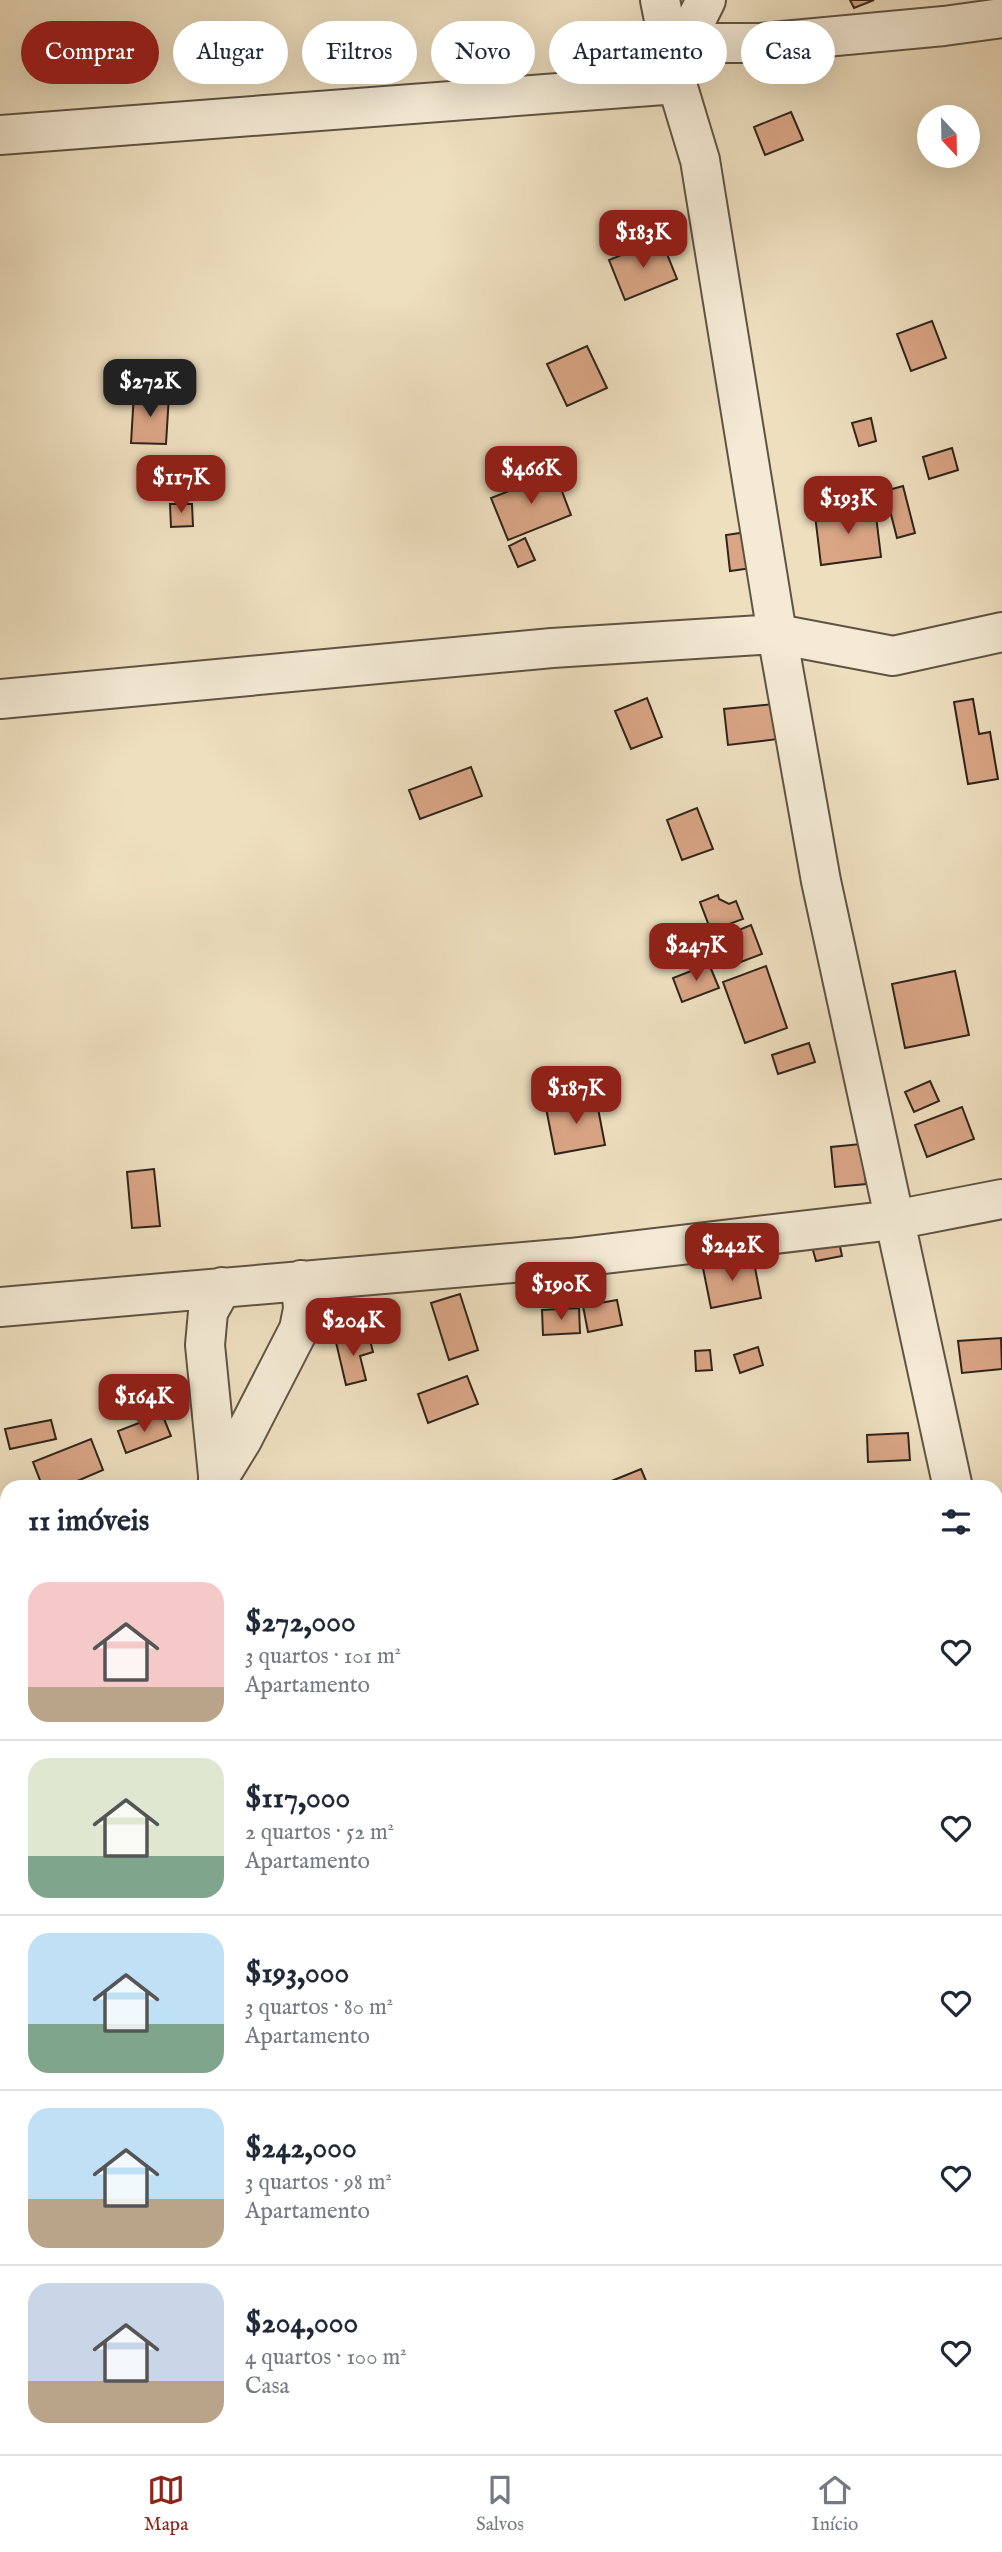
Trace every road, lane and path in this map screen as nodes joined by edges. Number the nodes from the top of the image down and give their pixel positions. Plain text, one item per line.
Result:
1 (660, 0) edge
2 (706, 0) edge
3 (1002, 18) edge
4 (668, 21) edge
5 (692, 21) edge
6 (727, 43) edge
7 (677, 84) joint
8 (0, 135) edge
9 (1002, 632) edge
10 (777, 634) junction
11 (0, 699) edge
12 (1002, 1199) edge
13 (894, 1220) junction
14 (301, 1280) junction
15 (222, 1287) junction
16 (0, 1307) edge
17 (219, 1480) edge
18 (221, 1480) edge
19 (951, 1480) edge

1 - 4 street
2 - 5 street
3 - 6 street
7 - 8 street
7 - 10 street
9 - 10 street
10 - 11 street
10 - 13 street
12 - 13 street
13 - 14 street
13 - 19 street
14 - 15 street
14 - 18 street
15 - 16 street
15 - 17 street

